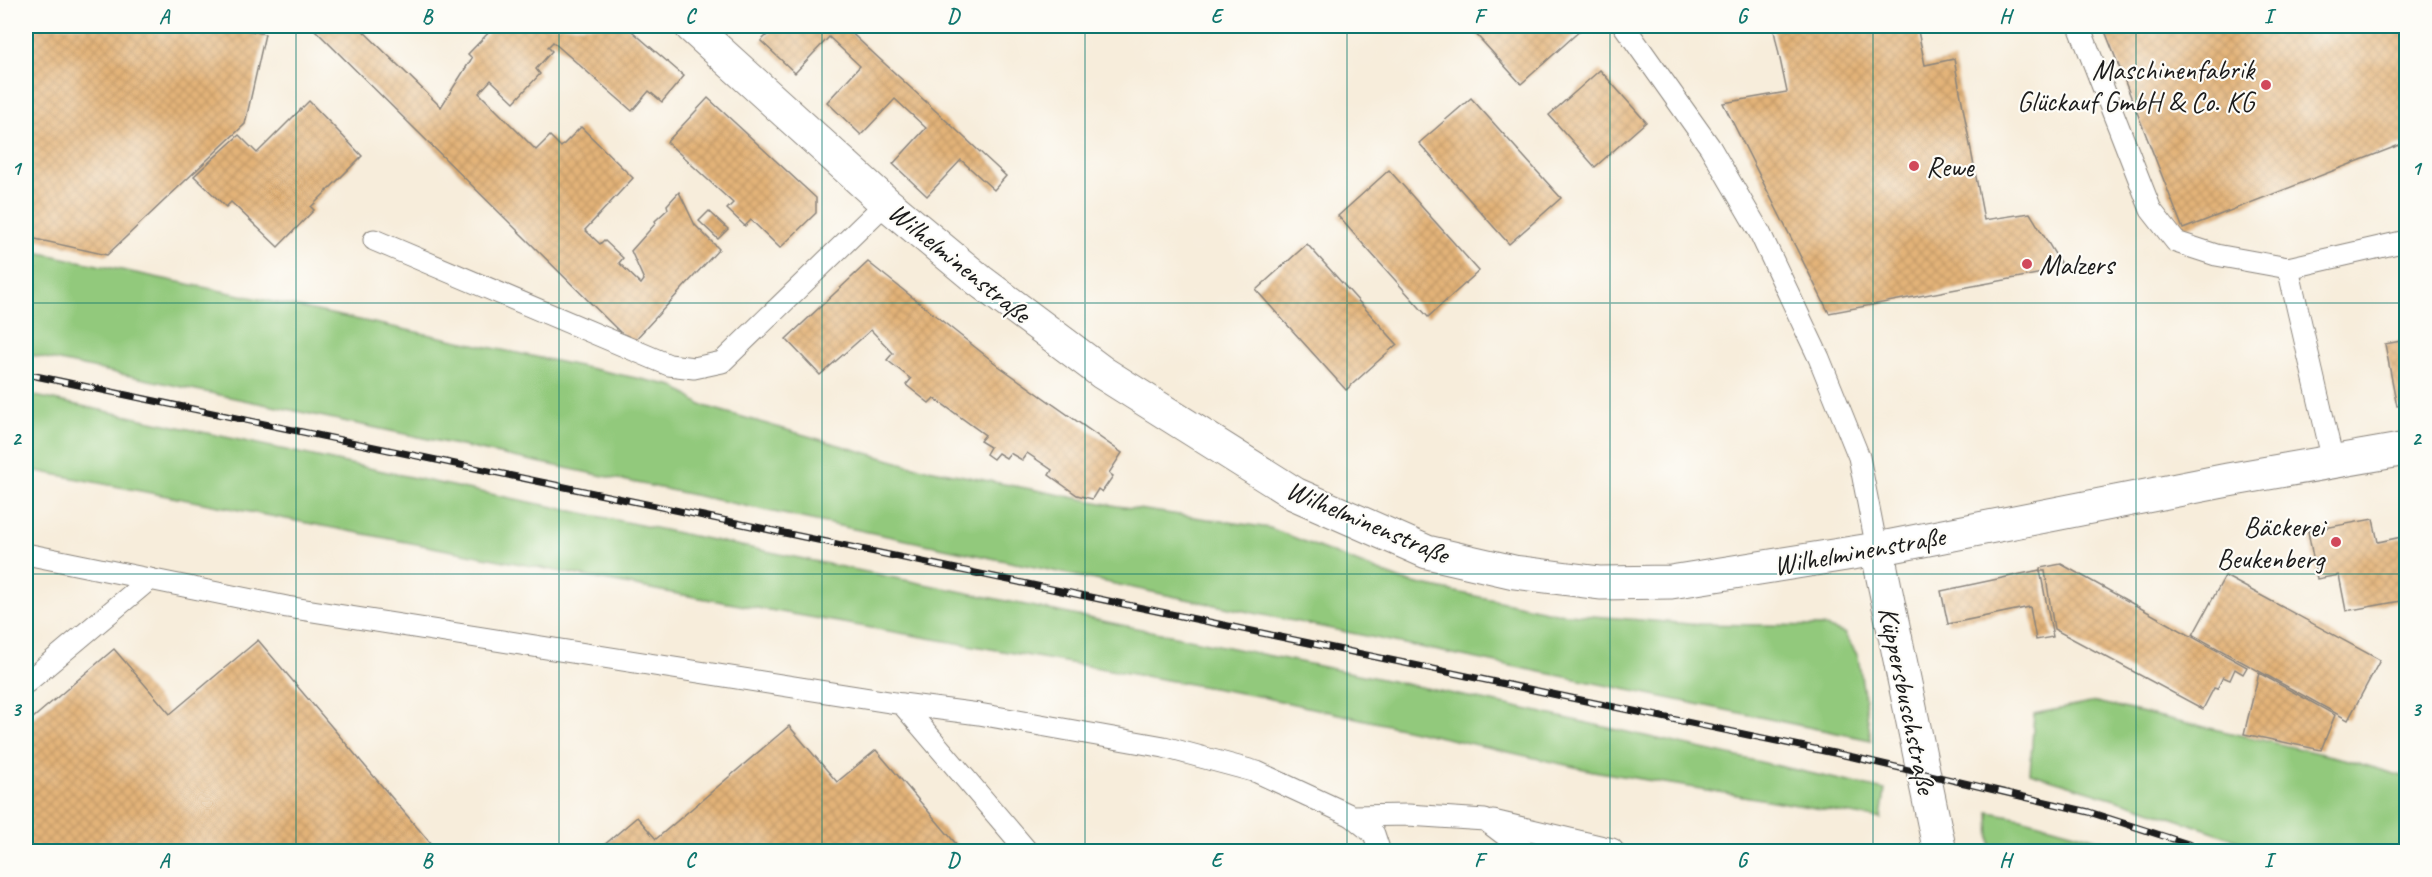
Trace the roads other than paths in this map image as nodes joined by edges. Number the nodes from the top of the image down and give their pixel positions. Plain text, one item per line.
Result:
1 (691, 26) edge
2 (1624, 26) edge
3 (2079, 26) edge
4 (886, 203) junction
5 (374, 240) dead end
6 (2406, 241) edge
7 (2288, 268) junction
8 (2406, 448) edge
9 (2333, 461) junction
10 (1877, 549) junction
11 (26, 554) edge
12 (150, 579) junction
13 (26, 682) edge
14 (902, 704) junction
15 (1352, 816) junction
16 (1485, 820) junction
17 (1381, 851) edge
18 (1028, 852) edge
19 (1527, 852) edge
20 (1614, 852) edge
21 (1940, 852) edge

1 - 4 street, Wilhelminenstraße
2 - 10 lane
3 - 7 lane
4 - 5 lane
4 - 10 street, Wilhelminenstraße
6 - 7 lane
7 - 9 lane
8 - 9 street, Wilhelminenstraße
9 - 10 street, Wilhelminenstraße
10 - 21 street, Küppersbuschstraße
11 - 12 lane
12 - 13 lane
12 - 14 lane
14 - 15 lane
14 - 18 lane
15 - 16 lane
15 - 17 lane
16 - 19 lane
16 - 20 lane

